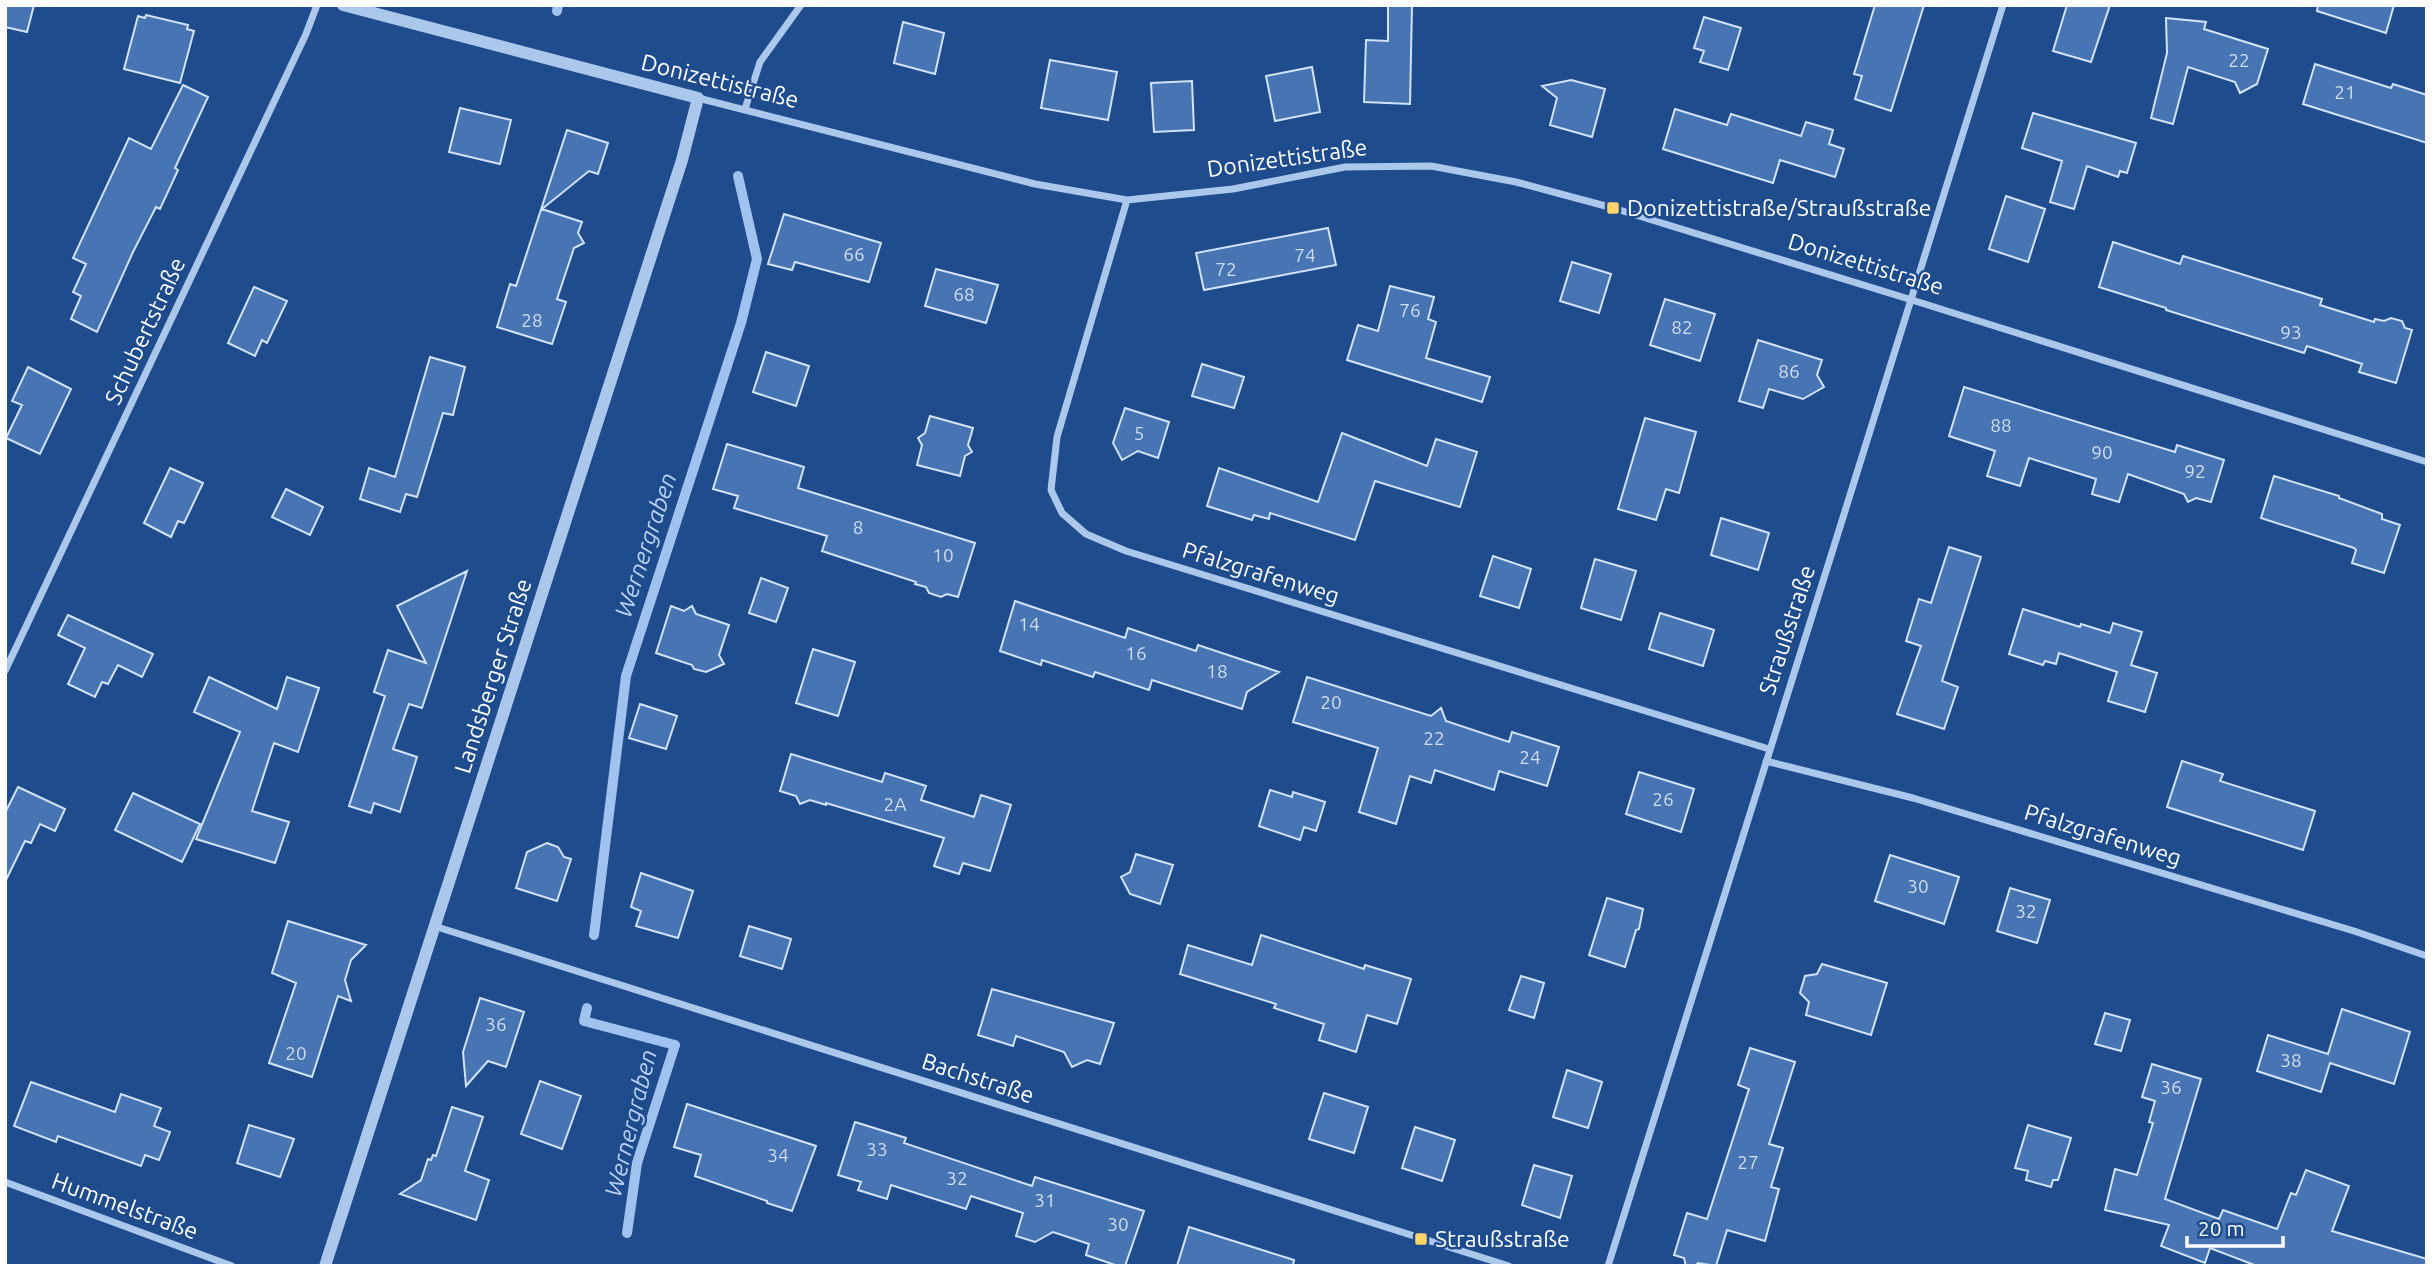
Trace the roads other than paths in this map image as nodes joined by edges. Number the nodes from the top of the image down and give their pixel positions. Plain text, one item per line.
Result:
1 (317, 5) edge
2 (343, 5) edge
3 (801, 5) edge
4 (2003, 5) edge
5 (698, 98) junction
6 (744, 109) junction
7 (1127, 200) junction
8 (1912, 299) junction
9 (2427, 462) edge
10 (5, 671) edge
11 (1769, 749) junction
12 (1766, 761) junction
13 (434, 926) junction
14 (2427, 956) edge
15 (5, 1182) edge
16 (232, 1266) edge
17 (324, 1266) edge
18 (1509, 1266) edge
19 (1608, 1266) edge

1 - 10 street, Schubertstraße
2 - 5 street, Donizettistraße
3 - 6 street
4 - 8 street, Straußstraße
5 - 6 street, Donizettistraße
5 - 13 street, Landsberger Straße
6 - 7 street, Donizettistraße
7 - 8 street, Donizettistraße
7 - 11 street, Pfalzgrafenweg
8 - 9 street, Donizettistraße
8 - 11 street, Straußstraße
11 - 12 street, Straußstraße
12 - 14 street, Pfalzgrafenweg
12 - 19 street, Straußstraße
13 - 17 street, Landsberger Straße
13 - 18 street, Bachstraße
15 - 16 street, Hummelstraße

